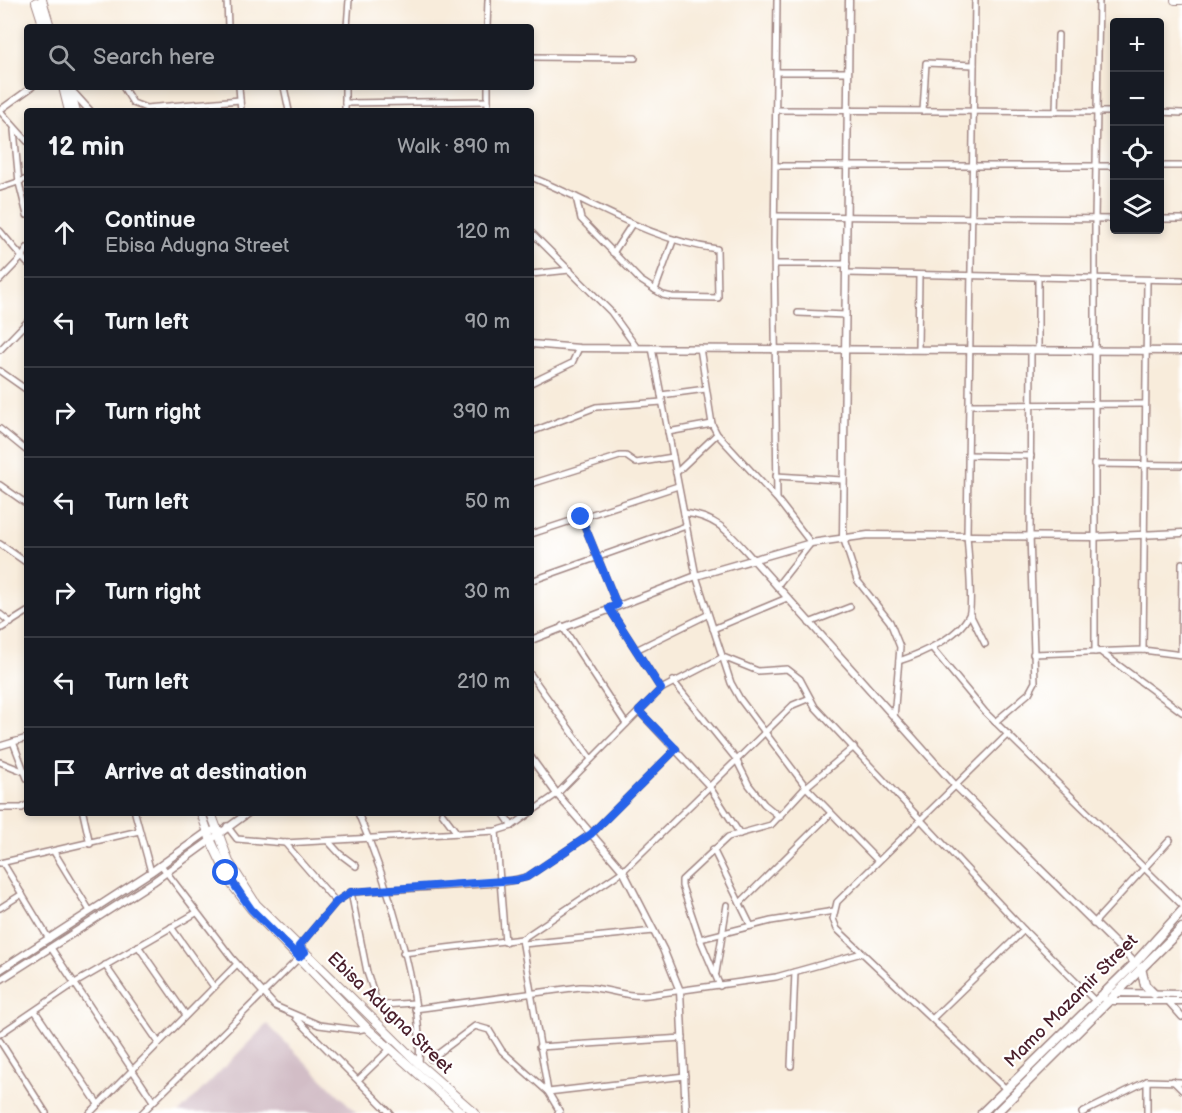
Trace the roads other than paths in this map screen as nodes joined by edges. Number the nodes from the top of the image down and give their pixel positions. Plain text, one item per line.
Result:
1 (38, 0) edge
2 (227, 0) edge
3 (349, 0) edge
4 (488, 0) edge
5 (777, 0) edge
6 (849, 0) edge
7 (975, 0) edge
8 (1099, 0) edge
9 (1175, 0) edge
10 (1182, 0) edge
11 (43, 24) edge
12 (49, 24) edge
13 (228, 24) edge
14 (346, 24) edge
15 (488, 24) edge
16 (1058, 35) dead end
17 (534, 57) edge
18 (635, 58) dead end
19 (974, 65) junction
20 (777, 72) junction
21 (848, 72) junction
22 (28, 90) edge
23 (67, 90) edge
24 (68, 90) edge
25 (70, 90) edge
26 (125, 90) edge
27 (239, 90) edge
28 (285, 90) edge
29 (345, 90) edge
30 (488, 90) edge
31 (240, 100) junction
32 (488, 100) junction
33 (422, 102) junction
34 (345, 103) junction
35 (69, 108) edge
36 (75, 108) edge
37 (87, 108) edge
38 (146, 108) edge
39 (146, 108) edge
40 (241, 108) edge
41 (288, 108) edge
42 (345, 108) edge
43 (423, 108) edge
44 (488, 108) edge
45 (0, 110) edge
46 (776, 110) junction
47 (848, 111) junction
48 (923, 111) junction
49 (973, 112) junction
50 (1056, 112) junction
51 (1097, 112) junction
52 (1110, 112) edge
53 (1164, 112) edge
54 (1182, 112) edge
55 (14, 130) junction
56 (24, 138) edge
57 (776, 166) junction
58 (848, 166) junction
59 (972, 166) junction
60 (1096, 166) junction
61 (1110, 166) edge
62 (1164, 166) edge
63 (1182, 166) edge
64 (534, 178) edge
65 (24, 180) edge
66 (19, 183) junction
67 (0, 188) edge
68 (576, 197) junction
69 (24, 203) edge
70 (775, 216) junction
71 (848, 216) junction
72 (972, 218) junction
73 (1095, 219) junction
74 (1110, 219) edge
75 (1164, 219) edge
76 (1182, 219) edge
77 (632, 224) junction
78 (0, 231) edge
79 (534, 235) edge
80 (674, 241) junction
81 (613, 253) junction
82 (23, 256) joint
83 (775, 264) junction
84 (847, 264) junction
85 (570, 270) junction
86 (846, 273) junction
87 (534, 274) edge
88 (919, 276) junction
89 (971, 278) junction
90 (1038, 278) junction
91 (1096, 279) junction
92 (0, 280) edge
93 (1147, 280) junction
94 (1182, 280) edge
95 (655, 290) junction
96 (798, 313) dead end
97 (846, 315) junction
98 (24, 325) edge
99 (534, 344) edge
100 (579, 348) junction
101 (637, 348) junction
102 (652, 348) junction
103 (700, 348) junction
104 (774, 348) junction
105 (845, 348) junction
106 (918, 348) junction
107 (972, 348) junction
108 (0, 350) edge
109 (1034, 350) junction
110 (1094, 350) junction
111 (1146, 350) junction
112 (1182, 351) edge
113 (0, 371) edge
114 (534, 381) edge
115 (24, 388) edge
116 (706, 389) junction
117 (661, 395) junction
118 (662, 402) junction
119 (1094, 404) junction
120 (1145, 404) junction
121 (969, 405) junction
122 (1031, 405) junction
123 (712, 424) junction
124 (0, 429) edge
125 (534, 429) edge
126 (668, 432) junction
127 (717, 434) junction
128 (24, 449) edge
129 (968, 455) junction
130 (1030, 456) junction
131 (673, 457) junction
132 (1094, 464) junction
133 (1144, 464) junction
134 (1182, 465) edge
135 (676, 473) junction
136 (776, 476) junction
137 (842, 480) junction
138 (534, 483) edge
139 (0, 485) edge
140 (678, 486) junction
141 (777, 499) junction
142 (24, 502) edge
143 (684, 513) junction
144 (581, 517) junction
145 (686, 526) junction
146 (534, 533) edge
147 (1182, 533) edge
148 (967, 535) junction
149 (1030, 535) junction
150 (1143, 535) junction
151 (843, 537) junction
152 (1094, 537) junction
153 (811, 543) junction
154 (0, 544) edge
155 (597, 557) junction
156 (753, 559) junction
157 (24, 560) edge
158 (1182, 563) edge
159 (696, 576) junction
160 (534, 580) edge
161 (777, 586) junction
162 (1182, 587) edge
163 (787, 598) junction
164 (617, 605) junction
165 (850, 607) dead end
166 (609, 608) junction
167 (0, 614) edge
168 (24, 614) edge
169 (970, 614) junction
170 (707, 615) junction
171 (11, 623) junction
172 (809, 623) junction
173 (562, 626) junction
174 (0, 629) edge
175 (713, 629) junction
176 (534, 639) edge
177 (985, 644) dead end
178 (932, 648) junction
179 (636, 650) junction
180 (1143, 650) junction
181 (1098, 652) junction
182 (1033, 654) junction
183 (1182, 654) edge
184 (723, 657) junction
185 (898, 661) junction
186 (534, 679) edge
187 (673, 681) junction
188 (661, 689) junction
189 (810, 698) junction
190 (639, 711) junction
191 (1182, 712) edge
192 (894, 718) junction
193 (995, 722) junction
194 (626, 724) junction
195 (765, 733) junction
196 (1008, 734) junction
197 (24, 739) edge
198 (13, 742) junction
199 (0, 746) edge
200 (854, 747) junction
201 (676, 749) junction
202 (591, 759) junction
203 (736, 759) junction
204 (0, 762) edge
205 (534, 762) edge
206 (24, 770) edge
207 (24, 774) edge
208 (954, 784) junction
209 (709, 786) junction
210 (806, 787) junction
211 (556, 794) junction
212 (24, 807) edge
213 (0, 808) edge
214 (534, 810) edge
215 (831, 813) junction
216 (84, 816) edge
217 (136, 816) edge
218 (204, 816) edge
219 (212, 816) edge
220 (243, 816) edge
221 (359, 816) edge
222 (444, 816) edge
223 (505, 816) edge
224 (526, 816) edge
225 (780, 817) junction
226 (921, 817) junction
227 (512, 826) junction
228 (139, 831) junction
229 (496, 831) junction
230 (217, 832) junction
231 (457, 833) junction
232 (591, 834) junction
233 (740, 834) junction
234 (369, 838) junction
235 (1170, 840) dead end
236 (328, 841) junction
237 (285, 843) junction
238 (90, 844) junction
239 (713, 849) junction
240 (54, 852) junction
241 (877, 860) junction
242 (1, 863) edge
243 (161, 865) junction
244 (356, 866) dead end
245 (1143, 869) junction
246 (623, 871) junction
247 (151, 872) junction
248 (166, 872) junction
249 (500, 883) junction
250 (386, 889) junction
251 (351, 892) junction
252 (22, 894) junction
253 (336, 902) junction
254 (740, 903) junction
255 (727, 905) dead end
256 (1182, 905) edge
257 (0, 908) edge
258 (1182, 910) edge
259 (834, 911) junction
260 (90, 912) junction
261 (196, 913) junction
262 (1093, 924) junction
263 (751, 926) junction
264 (171, 927) junction
265 (1182, 928) edge
266 (1024, 930) junction
267 (654, 931) junction
268 (722, 934) junction
269 (49, 939) junction
270 (700, 939) junction
271 (505, 942) junction
272 (522, 942) junction
273 (138, 946) junction
274 (51, 948) junction
275 (301, 951) junction
276 (403, 953) junction
277 (862, 953) junction
278 (237, 963) junction
279 (105, 965) junction
280 (1138, 965) junction
281 (0, 970) edge
282 (795, 972) junction
283 (716, 975) junction
284 (0, 980) edge
285 (75, 983) junction
286 (720, 986) junction
287 (214, 987) junction
288 (680, 991) junction
289 (1112, 991) junction
290 (262, 993) junction
291 (531, 993) junction
292 (1158, 994) junction
293 (1182, 994) edge
294 (1101, 999) junction
295 (1167, 1001) junction
296 (1182, 1001) edge
297 (415, 1006) junction
298 (35, 1011) junction
299 (186, 1015) junction
300 (294, 1015) junction
301 (1182, 1017) edge
302 (932, 1019) junction
303 (367, 1028) junction
304 (0, 1034) edge
305 (683, 1038) junction
306 (0, 1041) edge
307 (159, 1043) junction
308 (539, 1047) junction
309 (390, 1049) junction
310 (431, 1059) dead end
311 (418, 1064) junction
312 (791, 1066) dead end
313 (132, 1070) junction
314 (685, 1076) junction
315 (358, 1080) junction
316 (1173, 1081) junction
317 (1147, 1082) junction
318 (1182, 1082) edge
319 (1006, 1089) junction
320 (1182, 1090) edge
321 (548, 1092) junction
322 (1013, 1096) junction
323 (153, 1101) junction
324 (98, 1104) junction
325 (560, 1112) edge
326 (46, 1113) edge
327 (90, 1113) edge
328 (142, 1113) edge
329 (390, 1113) edge
330 (462, 1113) edge
331 (475, 1113) edge
332 (686, 1113) edge
333 (982, 1113) edge
334 (996, 1113) edge
335 (1082, 1113) edge
336 (1147, 1113) edge

1 - 11 main road
1 - 12 main road
2 - 13 street
3 - 14 street
4 - 15 street
5 - 20 street
6 - 21 street
7 - 19 street
8 - 51 street
9 - 10 main road
16 - 50 street
17 - 18 street
19 - 48 street
19 - 49 street
20 - 21 street
20 - 46 street
21 - 47 street
22 - 45 street
23 - 35 main road
24 - 36 main road
25 - 37 street
26 - 39 street
27 - 31 street
28 - 41 street
29 - 34 street
30 - 32 street
31 - 38 street
31 - 40 street
32 - 33 street
32 - 44 street
33 - 34 street
33 - 43 street
34 - 42 street
45 - 55 street
46 - 47 street
46 - 57 street
47 - 48 street
47 - 58 street
48 - 49 street
49 - 50 street
49 - 59 street
50 - 51 street
51 - 52 street
51 - 60 street
53 - 54 street
55 - 56 street
55 - 66 street
57 - 58 street
57 - 70 street
58 - 59 street
58 - 71 street
59 - 60 street
59 - 72 street
60 - 61 street
60 - 73 street
62 - 63 street
64 - 68 street
65 - 66 street
66 - 67 street
66 - 69 street
68 - 77 street
68 - 81 street
70 - 71 street
70 - 83 street
71 - 72 street
71 - 84 street
72 - 73 street
72 - 89 street
73 - 74 street
73 - 91 street
75 - 76 street
77 - 80 street
77 - 81 street
78 - 82 street
79 - 85 street
80 - 95 street
80 - 95 street
81 - 95 street
82 - 92 street
83 - 84 street
83 - 104 street
84 - 86 street
85 - 87 street
85 - 101 street
86 - 88 street
86 - 97 street
88 - 89 street
88 - 106 street
89 - 90 street
89 - 107 street
90 - 91 street
90 - 109 street
91 - 93 street
91 - 110 street
93 - 94 street
93 - 111 street
96 - 97 street
97 - 105 street
98 - 108 street
99 - 100 street
100 - 101 street
100 - 114 street
101 - 102 street
102 - 103 street
102 - 117 street
103 - 104 street
103 - 116 street
104 - 105 street
104 - 136 street
105 - 106 street
105 - 137 street
106 - 107 street
107 - 109 street
107 - 121 street
109 - 110 street
109 - 122 street
110 - 111 street
110 - 119 street
111 - 112 street
111 - 120 street
113 - 115 street
116 - 117 street
116 - 123 street
117 - 118 street
118 - 125 street
118 - 126 street
119 - 120 street
119 - 122 street
119 - 132 street
120 - 133 street
121 - 122 street
121 - 129 street
122 - 130 street
123 - 126 street
123 - 127 street
124 - 128 street
126 - 131 street
127 - 135 street
127 - 141 street
129 - 130 street
129 - 148 street
130 - 149 street
131 - 135 street
131 - 138 street
132 - 133 street
132 - 152 street
133 - 134 street
133 - 150 street
135 - 140 street
136 - 137 street
136 - 141 street
137 - 151 street
139 - 142 street
140 - 143 street
140 - 144 street
141 - 153 street
143 - 145 street
143 - 156 street
144 - 146 street
144 - 155 street
145 - 155 street
145 - 159 street
147 - 150 street
148 - 149 street
148 - 151 street
148 - 169 street
149 - 152 street
149 - 182 street
150 - 152 street
150 - 180 street
151 - 153 street
151 - 185 street
152 - 181 street
153 - 156 street
153 - 161 street
154 - 157 street
155 - 160 street
155 - 164 street
156 - 159 street
156 - 161 street
158 - 162 street
159 - 164 street
159 - 170 street
161 - 163 street
162 - 183 street
163 - 172 street
163 - 175 street
164 - 166 street
165 - 172 street
166 - 173 street
166 - 179 street
167 - 171 street
168 - 171 street
169 - 177 street
169 - 178 street
170 - 175 street
170 - 179 street
171 - 174 street
172 - 192 street
173 - 176 street
173 - 194 street
175 - 184 street
178 - 185 street
178 - 193 street
179 - 188 street
180 - 181 street
180 - 183 street
181 - 182 street
181 - 191 street
182 - 193 street
184 - 187 street
184 - 189 street
184 - 195 street
185 - 192 street
186 - 202 street
187 - 188 street
187 - 203 street
188 - 190 street
189 - 195 street
189 - 200 street
190 - 194 street
190 - 201 street
192 - 208 street
193 - 196 street
194 - 202 street
195 - 203 street
195 - 210 street
196 - 208 street
196 - 245 street
197 - 198 street
198 - 199 street
198 - 206 street
200 - 210 street
200 - 226 street
201 - 209 street
201 - 232 street
202 - 211 street
203 - 209 street
203 - 225 street
204 - 207 street
205 - 211 street
208 - 226 street
208 - 262 street
209 - 233 street
209 - 246 street
210 - 215 street
210 - 225 street
211 - 214 street
211 - 232 street
212 - 213 street
215 - 241 street
215 - 254 street
216 - 238 street
217 - 228 street
218 - 230 main road, Ebisa Adugna Street
219 - 230 main road, Ebisa Adugna Street
220 - 230 street
221 - 234 street
222 - 231 street
223 - 227 street
224 - 227 street
225 - 233 street
226 - 241 street
226 - 266 street
227 - 229 street
228 - 238 street
228 - 247 street
229 - 231 street
229 - 249 street
230 - 237 street
230 - 243 street
230 - 248 street
230 - 275 main road, Ebisa Adugna Street
231 - 234 street
232 - 246 street
232 - 249 street
233 - 239 street
234 - 236 street
234 - 250 street
235 - 245 street
236 - 237 street
236 - 244 street
237 - 253 street
238 - 240 street
239 - 254 street
239 - 270 street
240 - 242 street
240 - 260 street
241 - 259 street
242 - 252 street
243 - 247 street
243 - 248 street
245 - 256 street
245 - 262 street
246 - 267 street
246 - 272 street
247 - 260 street
248 - 261 street
248 - 274 street
249 - 250 street
249 - 271 street
250 - 251 street
250 - 276 street
251 - 253 street
251 - 297 street
252 - 257 street
252 - 269 street
253 - 275 street
254 - 263 street
255 - 268 street
258 - 280 main road, Mamo Mazamir Street
259 - 263 street
259 - 277 street
260 - 269 street
261 - 264 street
261 - 278 street
262 - 280 street
263 - 268 street
264 - 273 street
264 - 287 street
265 - 280 main road, Mamo Mazamir Street
266 - 294 street
266 - 302 street
267 - 272 street
267 - 288 street
268 - 270 street
268 - 283 street
269 - 281 street
270 - 283 street
271 - 272 street
271 - 276 street
272 - 291 street
273 - 279 street
273 - 299 street
274 - 284 street
274 - 285 street
275 - 290 street
275 - 303 main road, Ebisa Adugna Street
275 - 311 main road, Ebisa Adugna Street
276 - 297 street
277 - 282 street
277 - 302 street
278 - 287 street
278 - 290 street
279 - 285 street
279 - 307 street
280 - 289 main road, Mamo Mazamir Street
280 - 292 main road
282 - 286 street
282 - 312 street
283 - 286 street
285 - 298 street
285 - 313 street
286 - 288 street
287 - 299 street
288 - 291 street
288 - 305 street
289 - 292 street
289 - 294 main road, Mamo Mazamir Street
290 - 300 street
290 - 323 street
291 - 297 street
291 - 308 street
292 - 293 street
292 - 295 street
294 - 295 street
294 - 319 main road, Mamo Mazamir Street
294 - 322 main road, Mamo Mazamir Street
295 - 296 street
295 - 301 street
297 - 311 street
298 - 304 street
298 - 324 street
299 - 307 street
300 - 303 street
300 - 315 street
302 - 319 street
303 - 309 main road, Ebisa Adugna Street
305 - 308 street
305 - 314 street
306 - 326 street
307 - 313 street
308 - 321 street
309 - 315 street
309 - 330 main road, Ebisa Adugna Street
310 - 321 street
311 - 331 main road, Ebisa Adugna Street
313 - 323 street
313 - 324 street
314 - 321 street
314 - 332 street
315 - 329 street
316 - 317 street
316 - 318 street
316 - 320 street
317 - 335 street
317 - 336 street
319 - 322 street
319 - 333 main road, Mamo Mazamir Street
321 - 325 street
322 - 334 main road, Mamo Mazamir Street
323 - 328 street
324 - 327 street

